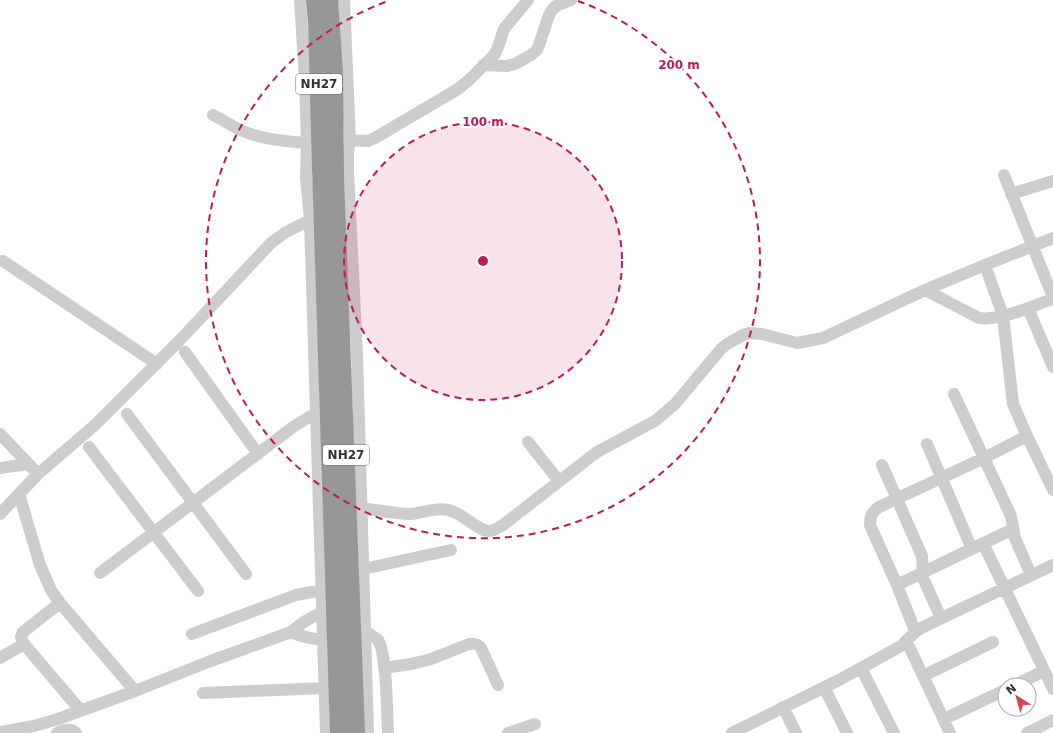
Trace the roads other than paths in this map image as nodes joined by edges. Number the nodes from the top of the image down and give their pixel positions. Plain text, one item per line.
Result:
1 (300, 0) edge
2 (316, 0) edge
3 (329, 0) edge
4 (344, 0) edge
5 (528, 0) edge
6 (571, 0) edge
7 (483, 66) junction
8 (213, 115) dead end
9 (350, 140) junction
10 (307, 143) junction
11 (331, 170) junction
12 (1004, 175) dead end
13 (1053, 180) edge
14 (1011, 194) junction
15 (310, 220) junction
16 (1053, 238) edge
17 (1032, 246) junction
18 (3, 260) dead end
19 (985, 265) junction
20 (925, 290) junction
21 (1053, 298) edge
22 (1028, 308) junction
23 (1003, 316) junction
24 (185, 352) dead end
25 (157, 364) junction
26 (1052, 364) edge
27 (954, 394) dead end
28 (316, 412) junction
29 (127, 414) dead end
30 (0, 434) edge
31 (1027, 436) junction
32 (528, 442) dead end
33 (927, 444) dead end
34 (89, 447) dead end
35 (258, 454) junction
36 (984, 458) junction
37 (28, 464) junction
38 (882, 465) dead end
39 (0, 468) edge
40 (38, 474) junction
41 (942, 478) junction
42 (559, 481) junction
43 (1053, 490) edge
44 (19, 494) junction
45 (897, 499) junction
46 (193, 503) junction
47 (362, 508) junction
48 (0, 514) edge
49 (1014, 529) junction
50 (154, 533) junction
51 (978, 546) junction
52 (451, 550) dead end
53 (1053, 565) edge
54 (363, 569) junction
55 (100, 573) dead end
56 (923, 573) junction
57 (246, 574) dead end
58 (1031, 575) junction
59 (897, 585) junction
60 (1005, 588) junction
61 (322, 590) junction
62 (198, 591) dead end
63 (60, 604) junction
64 (323, 612) junction
65 (941, 618) junction
66 (365, 631) junction
67 (915, 631) junction
68 (291, 632) junction
69 (192, 634) dead end
70 (324, 640) junction
71 (907, 642) junction
72 (993, 642) dead end
73 (24, 644) junction
74 (0, 658) edge
75 (384, 668) junction
76 (861, 668) junction
77 (1044, 671) junction
78 (923, 676) junction
79 (1032, 677) edge
80 (498, 684) dead end
81 (824, 687) junction
82 (325, 688) junction
83 (1053, 688) edge
84 (135, 691) junction
85 (203, 693) dead end
86 (997, 694) edge
87 (783, 707) junction
88 (81, 711) junction
89 (944, 719) junction
90 (1053, 720) edge
91 (534, 724) dead end
92 (749, 729) edge
93 (0, 732) edge
94 (514, 732) edge
95 (57, 733) edge
96 (76, 733) edge
97 (326, 733) edge
98 (339, 733) edge
99 (356, 733) edge
100 (368, 733) edge
101 (388, 733) edge
102 (732, 733) edge
103 (796, 733) edge
104 (847, 733) edge
105 (894, 733) edge
106 (950, 733) edge
107 (1027, 733) edge

1 - 10 street
2 - 11 highway, NH27
3 - 11 highway, NH27
4 - 9 street
5 - 7 street
6 - 7 street
7 - 9 street
8 - 10 street
9 - 11 street
10 - 11 street
11 - 15 street
11 - 47 street
11 - 98 highway, NH27
11 - 99 highway, NH27
12 - 14 street
13 - 14 street
14 - 17 street
15 - 25 street
15 - 28 street
16 - 17 street
17 - 19 street
17 - 21 street
18 - 25 street
19 - 20 street
19 - 23 street
20 - 23 street
20 - 42 street
21 - 22 street
22 - 23 street
22 - 26 street
23 - 31 street
24 - 35 street
25 - 40 street
27 - 36 street
28 - 35 street
28 - 61 street
29 - 46 street
30 - 37 street
31 - 36 street
31 - 43 street
32 - 42 street
33 - 41 street
34 - 50 street
35 - 46 street
36 - 41 street
36 - 49 street
37 - 39 street
37 - 40 street
38 - 45 street
40 - 44 street
41 - 45 street
41 - 51 street
42 - 47 street
44 - 48 street
44 - 63 street
45 - 56 street
45 - 59 street
46 - 50 street
46 - 57 street
47 - 54 street
49 - 51 street
49 - 58 street
50 - 55 street
50 - 62 street
51 - 56 street
51 - 60 street
52 - 54 street
53 - 58 street
54 - 66 street
56 - 59 street
56 - 65 street
58 - 60 street
59 - 67 street
60 - 65 street
60 - 77 street
61 - 64 street
61 - 69 street
63 - 73 street
63 - 84 street
64 - 68 street
64 - 70 street
65 - 67 street
66 - 75 street
66 - 100 street
67 - 71 street
68 - 70 street
68 - 84 street
70 - 82 street
71 - 76 street
71 - 78 street
72 - 78 street
73 - 74 street
73 - 88 street
75 - 80 street
75 - 101 street
76 - 81 street
76 - 105 street
77 - 79 street
77 - 83 street
78 - 89 street
81 - 87 street
81 - 104 street
82 - 85 street
82 - 97 street
84 - 88 street
86 - 89 street
87 - 92 street
87 - 103 street
88 - 93 street
89 - 106 street
90 - 107 street
91 - 94 street
92 - 102 street
95 - 96 street

